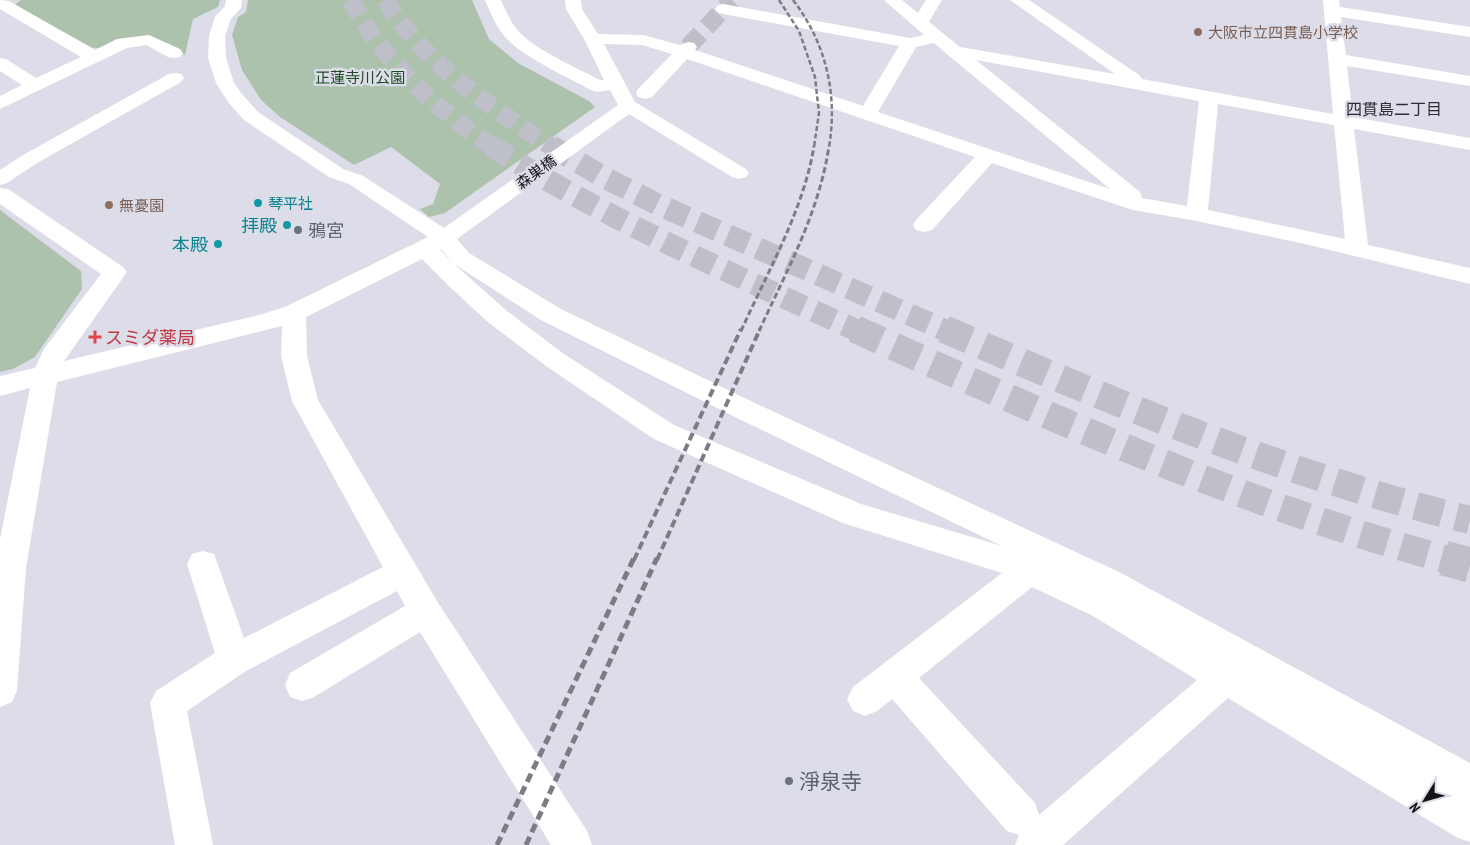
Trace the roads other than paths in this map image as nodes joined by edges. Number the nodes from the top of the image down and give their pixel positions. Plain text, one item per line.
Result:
1 (234, 0) edge
2 (493, 0) edge
3 (573, 0) edge
4 (892, 0) edge
5 (934, 0) edge
6 (1018, 0) edge
7 (6, 3) edge
8 (1332, 5) edge
9 (723, 9) dead end
10 (920, 23) junction
11 (1470, 32) edge
12 (937, 37) junction
13 (593, 38) junction
14 (910, 43) junction
15 (686, 49) junction
16 (954, 51) junction
17 (174, 53) dead end
18 (92, 56) junction
19 (1337, 59) junction
20 (0, 63) edge
21 (174, 78) dead end
22 (1470, 81) edge
23 (615, 84) junction
24 (1140, 84) junction
25 (34, 85) junction
26 (645, 93) dead end
27 (1209, 97) junction
28 (0, 102) edge
29 (623, 109) junction
30 (867, 115) junction
31 (1344, 121) junction
32 (1470, 144) edge
33 (988, 155) junction
34 (739, 173) dead end
35 (0, 179) edge
36 (0, 194) edge
37 (1141, 205) junction
38 (1197, 214) junction
39 (924, 225) dead end
40 (441, 239) junction
41 (1357, 249) junction
42 (1470, 276) edge
43 (294, 313) junction
44 (45, 377) junction
45 (0, 386) edge
46 (203, 564) dead end
47 (1029, 571) junction
48 (403, 572) junction
49 (425, 611) junction
50 (234, 660) junction
51 (894, 676) junction
52 (1226, 678) junction
53 (302, 685) dead end
54 (0, 690) edge
55 (865, 699) dead end
56 (1470, 783) edge
57 (1470, 823) edge
58 (1027, 831) edge
59 (194, 845) edge
60 (573, 845) edge

1 - 40 street
2 - 23 street
3 - 13 street
4 - 10 street
5 - 10 street
6 - 24 street
7 - 18 street
8 - 11 street
8 - 19 street
9 - 14 street
10 - 12 street
12 - 14 street
12 - 16 street
13 - 15 street
13 - 23 street
14 - 30 street
15 - 26 street
15 - 30 street
16 - 24 street
16 - 37 street
17 - 18 street
18 - 25 street
19 - 22 street
19 - 31 street
20 - 25 street
21 - 35 street
23 - 29 street
24 - 27 street
25 - 28 street
27 - 31 street
27 - 38 street
29 - 34 street
29 - 40 street, 森巣橋
30 - 33 street
31 - 32 street
31 - 41 street
33 - 37 street
33 - 39 street
36 - 44 street
37 - 38 street
38 - 41 street
40 - 43 street, 森巣橋
40 - 47 street
40 - 56 street
41 - 42 street
43 - 44 street, 森巣橋
43 - 48 street
44 - 45 street, 森巣橋
44 - 54 street
46 - 50 street
47 - 51 street
47 - 52 street
48 - 49 street
48 - 50 street
49 - 53 street
49 - 60 street
50 - 59 street
51 - 55 street
51 - 58 street
52 - 57 street
52 - 58 street

